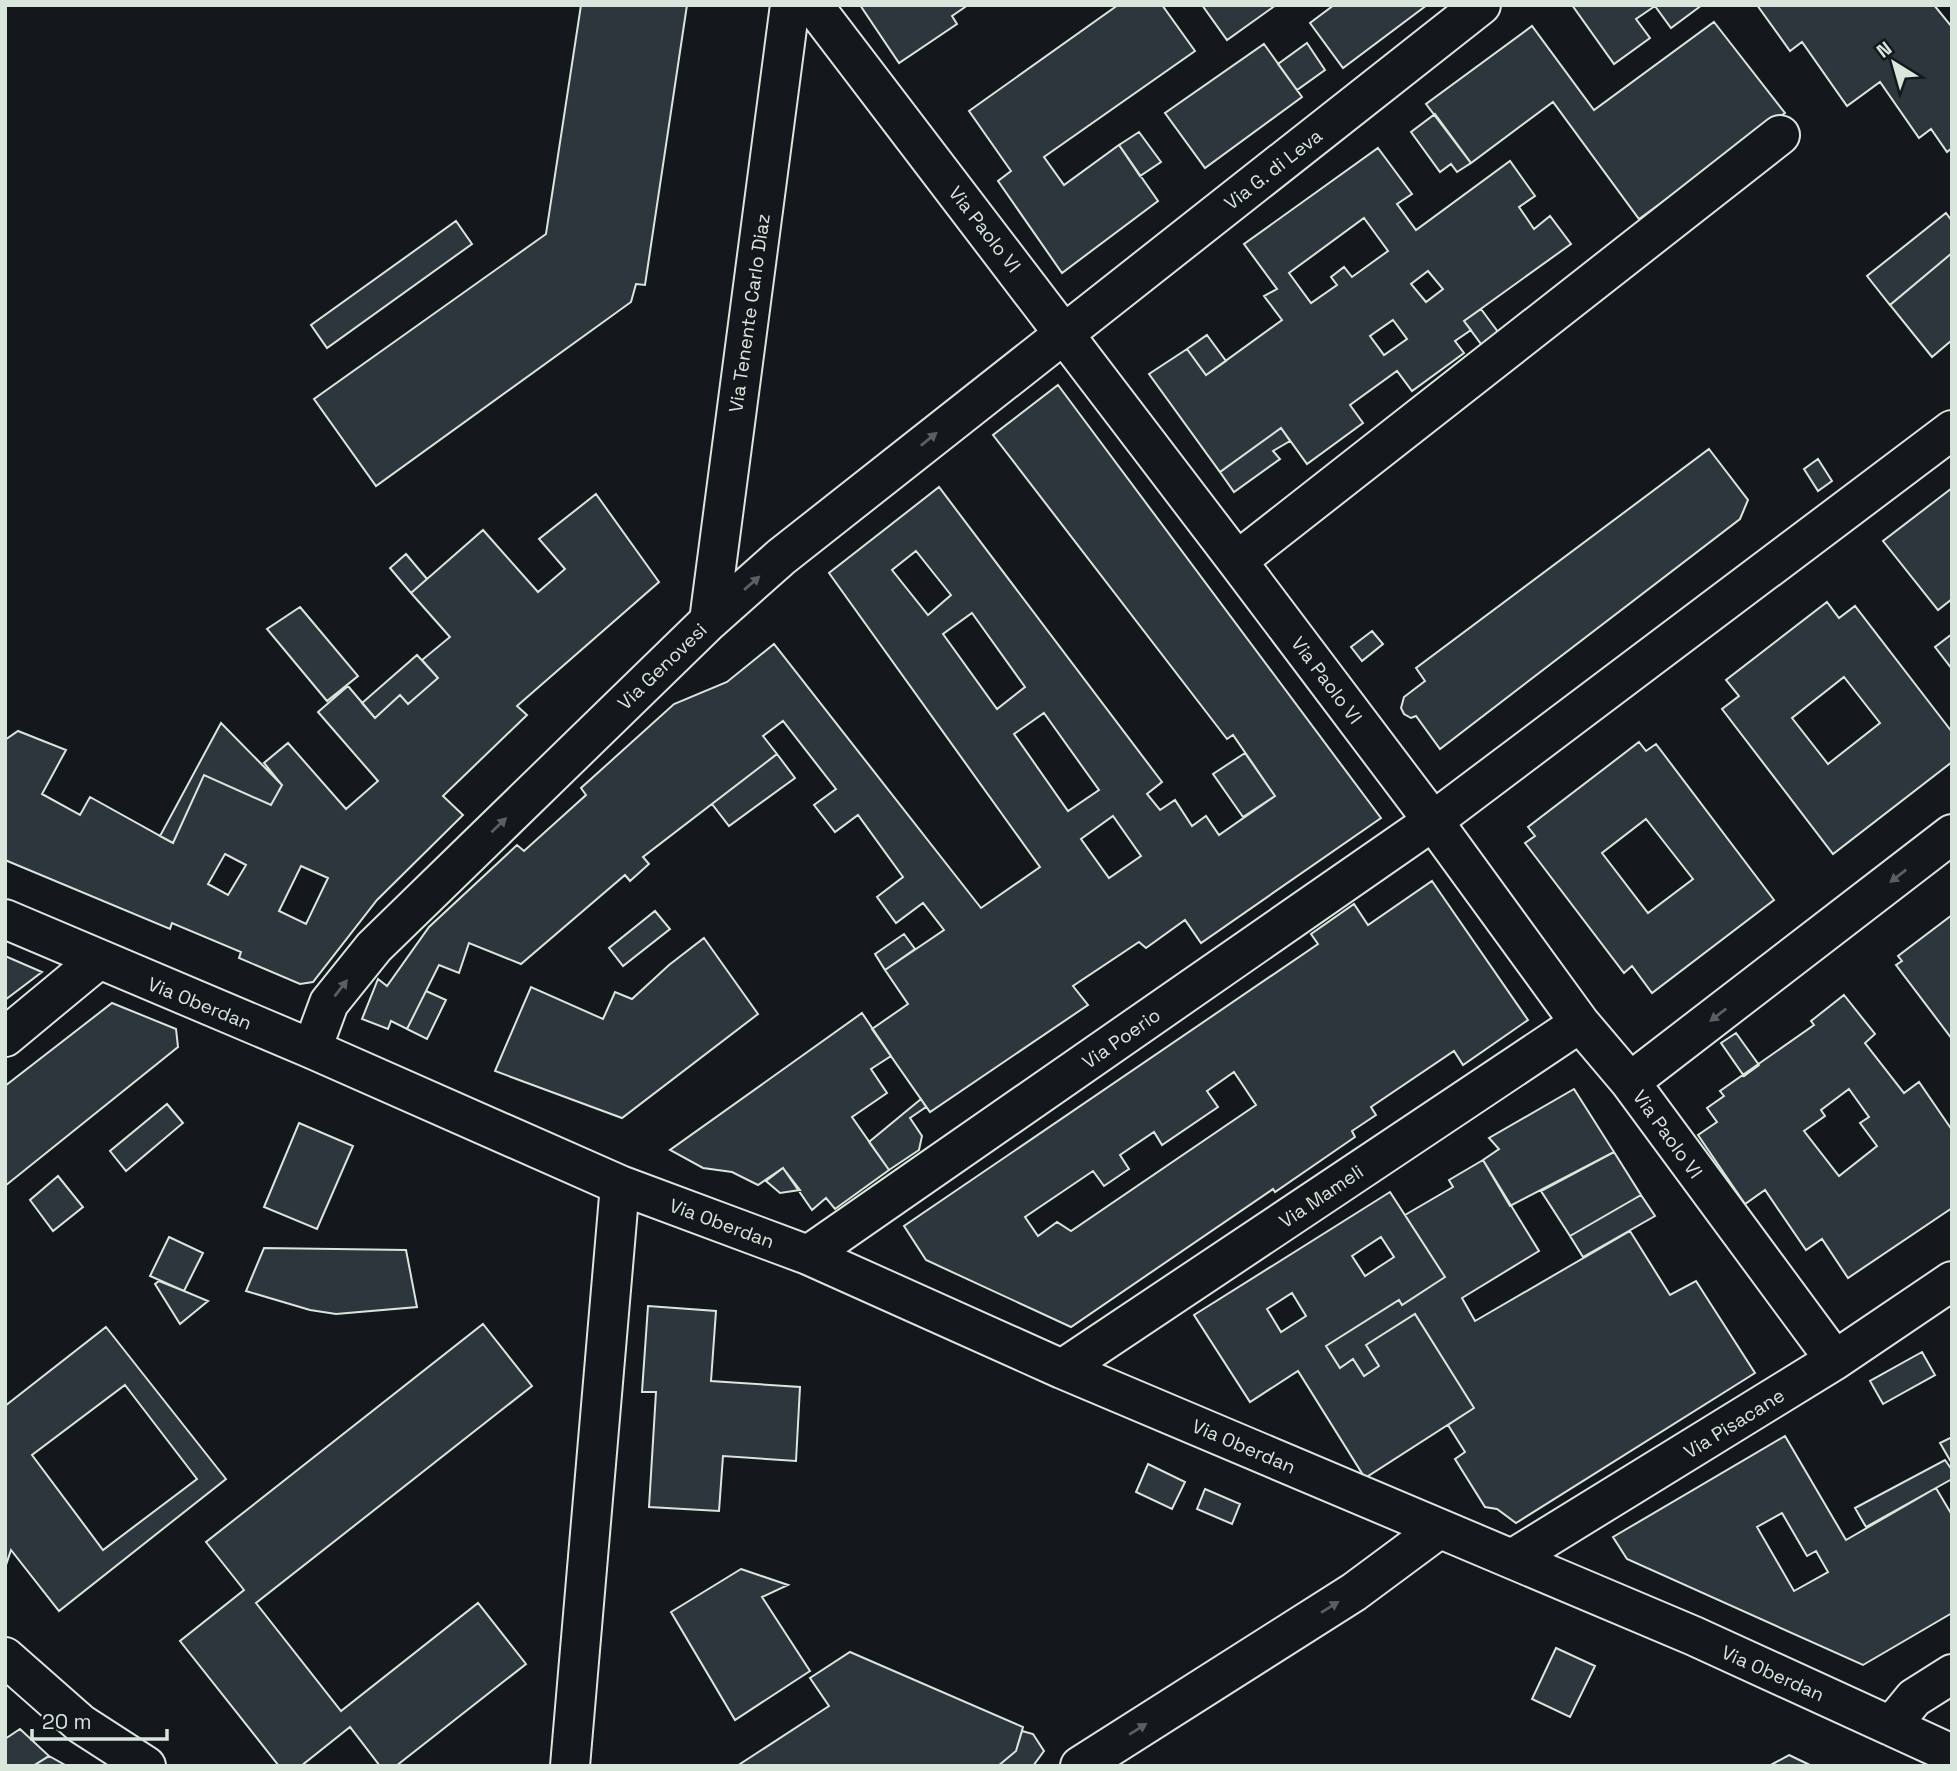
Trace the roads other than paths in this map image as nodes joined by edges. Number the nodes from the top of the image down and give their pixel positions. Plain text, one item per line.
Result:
1 (790, 5) edge
2 (813, 5) edge
3 (1481, 5) edge
4 (1780, 135) dead end
5 (1064, 332) junction
6 (1952, 430) edge
7 (1237, 561) junction
8 (709, 621) junction
9 (1433, 821) junction
10 (1952, 834) edge
11 (5, 919) edge
12 (98, 960) junction
13 (1580, 1023) junction
14 (5, 1037) edge
15 (312, 1049) junction
16 (1630, 1082) junction
17 (620, 1185) junction
18 (808, 1255) junction
19 (1952, 1281) edge
20 (1835, 1360) junction
21 (1062, 1369) junction
22 (1439, 1529) junction
23 (1512, 1559) junction
24 (5, 1657) edge
25 (1952, 1674) edge
26 (1891, 1726) junction
27 (1952, 1754) edge
28 (146, 1766) edge
29 (570, 1766) edge
30 (1080, 1766) edge

1 - 8 street, Via Tenente Carlo Diaz
2 - 5 street, Via Paolo VI
3 - 5 street, Via G. di Leva
4 - 7 street
5 - 7 street, Via Paolo VI
8 -> 5 street, Via Genovesi
6 - 9 street, Via Poerio
7 - 9 street, Via Paolo VI
15 -> 8 street, Via Genovesi
9 - 13 street, Via Paolo VI
9 - 18 street, Via Poerio
10 -> 16 street
11 - 12 street, Via Oberdan
12 - 14 street
12 - 15 street, Via Oberdan
13 - 16 street, Via Paolo VI
13 - 21 street, Via Mameli
15 - 17 street, Via Oberdan
16 - 20 street, Via Paolo VI
17 - 18 street, Via Oberdan
17 - 29 street
18 - 21 street, Via Oberdan
19 - 20 street, Via Pisacane
20 - 23 street, Via Pisacane
21 - 22 street, Via Oberdan
22 - 23 street, Via Oberdan
30 -> 22 street
23 - 26 street, Via Oberdan
24 - 28 street
25 - 26 street
26 - 27 street, Via Oberdan

